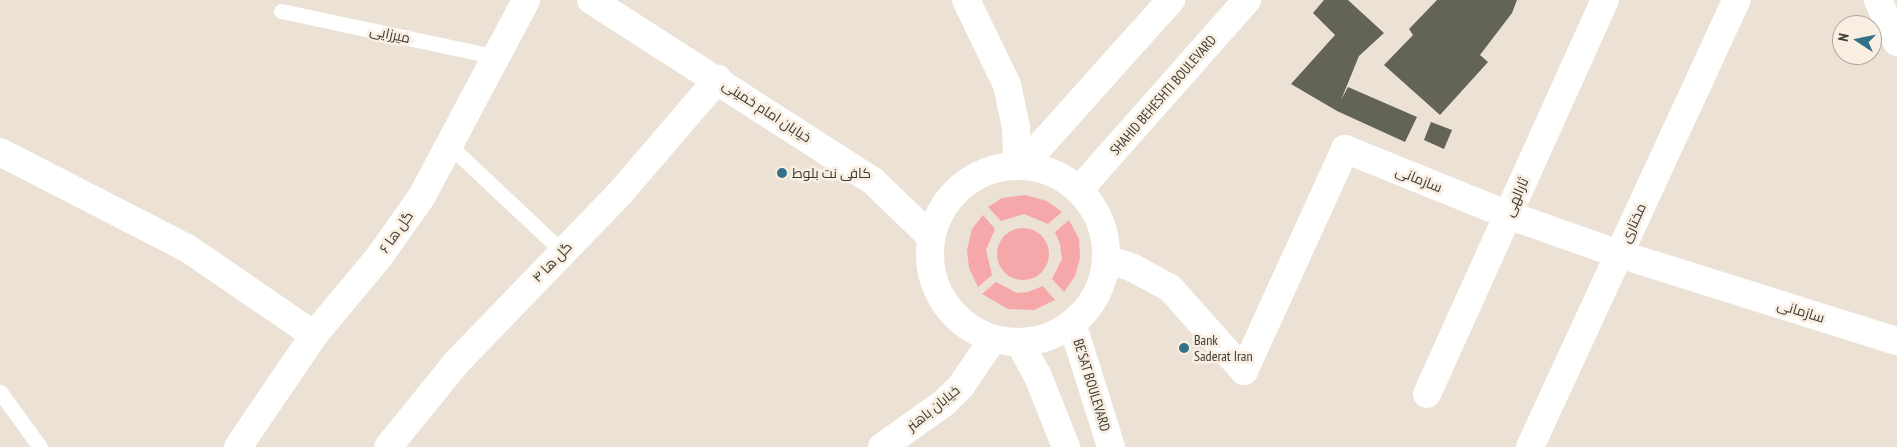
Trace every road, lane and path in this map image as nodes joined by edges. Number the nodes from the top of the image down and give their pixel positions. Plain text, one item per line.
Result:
1 (526, 0) edge
2 (591, 0) edge
3 (966, 0) edge
4 (1171, 0) edge
5 (1247, 0) edge
6 (1605, 0) edge
7 (1737, 0) edge
8 (1878, 0) edge
9 (281, 11) dead end
10 (1897, 41) edge
11 (498, 57) junction
12 (718, 79) junction
13 (450, 146) junction
14 (0, 152) edge
15 (1020, 166) junction
16 (1079, 190) junction
17 (1508, 215) junction
18 (931, 237) junction
19 (562, 250) junction
20 (1618, 254) junction
21 (1106, 259) junction
22 (1072, 323) junction
23 (314, 335) junction
24 (1006, 340) junction
25 (1897, 341) edge
26 (0, 392) edge
27 (1427, 394) dead end
28 (40, 447) edge
29 (238, 447) edge
30 (388, 447) edge
31 (882, 447) edge
32 (1066, 447) edge
33 (1111, 447) edge
34 (1530, 447) edge

1 - 11 street, گل ها ۶
2 - 12 street, خیابان امام خمینی
3 - 15 street
4 - 15 street
5 - 16 street, SHAHID BEHESHTI BOULEVARD
6 - 17 street, ثارالهی
7 - 20 street, مختاری
8 - 10 street
9 - 11 lane, میرزایی
11 - 13 street, گل ها ۶
12 - 18 street, خیابان امام خمینی
12 - 19 street, گل ها ۴
13 - 19 lane
13 - 23 street, گل ها ۶
14 - 23 street
15 - 16 street
15 - 18 street
16 - 21 street
17 - 20 street, سازمانی
17 - 21 street, سازمانی
17 - 27 street, ثارالهی
18 - 24 street
19 - 30 street, گل ها ۴
20 - 25 street, سازمانی
20 - 34 street, مختاری
21 - 22 street
22 - 24 street
22 - 33 street, BE'SAT BOULEVARD
23 - 29 street, گل ها ۶
24 - 31 street, خیابان باهنر
24 - 32 street
26 - 28 lane

